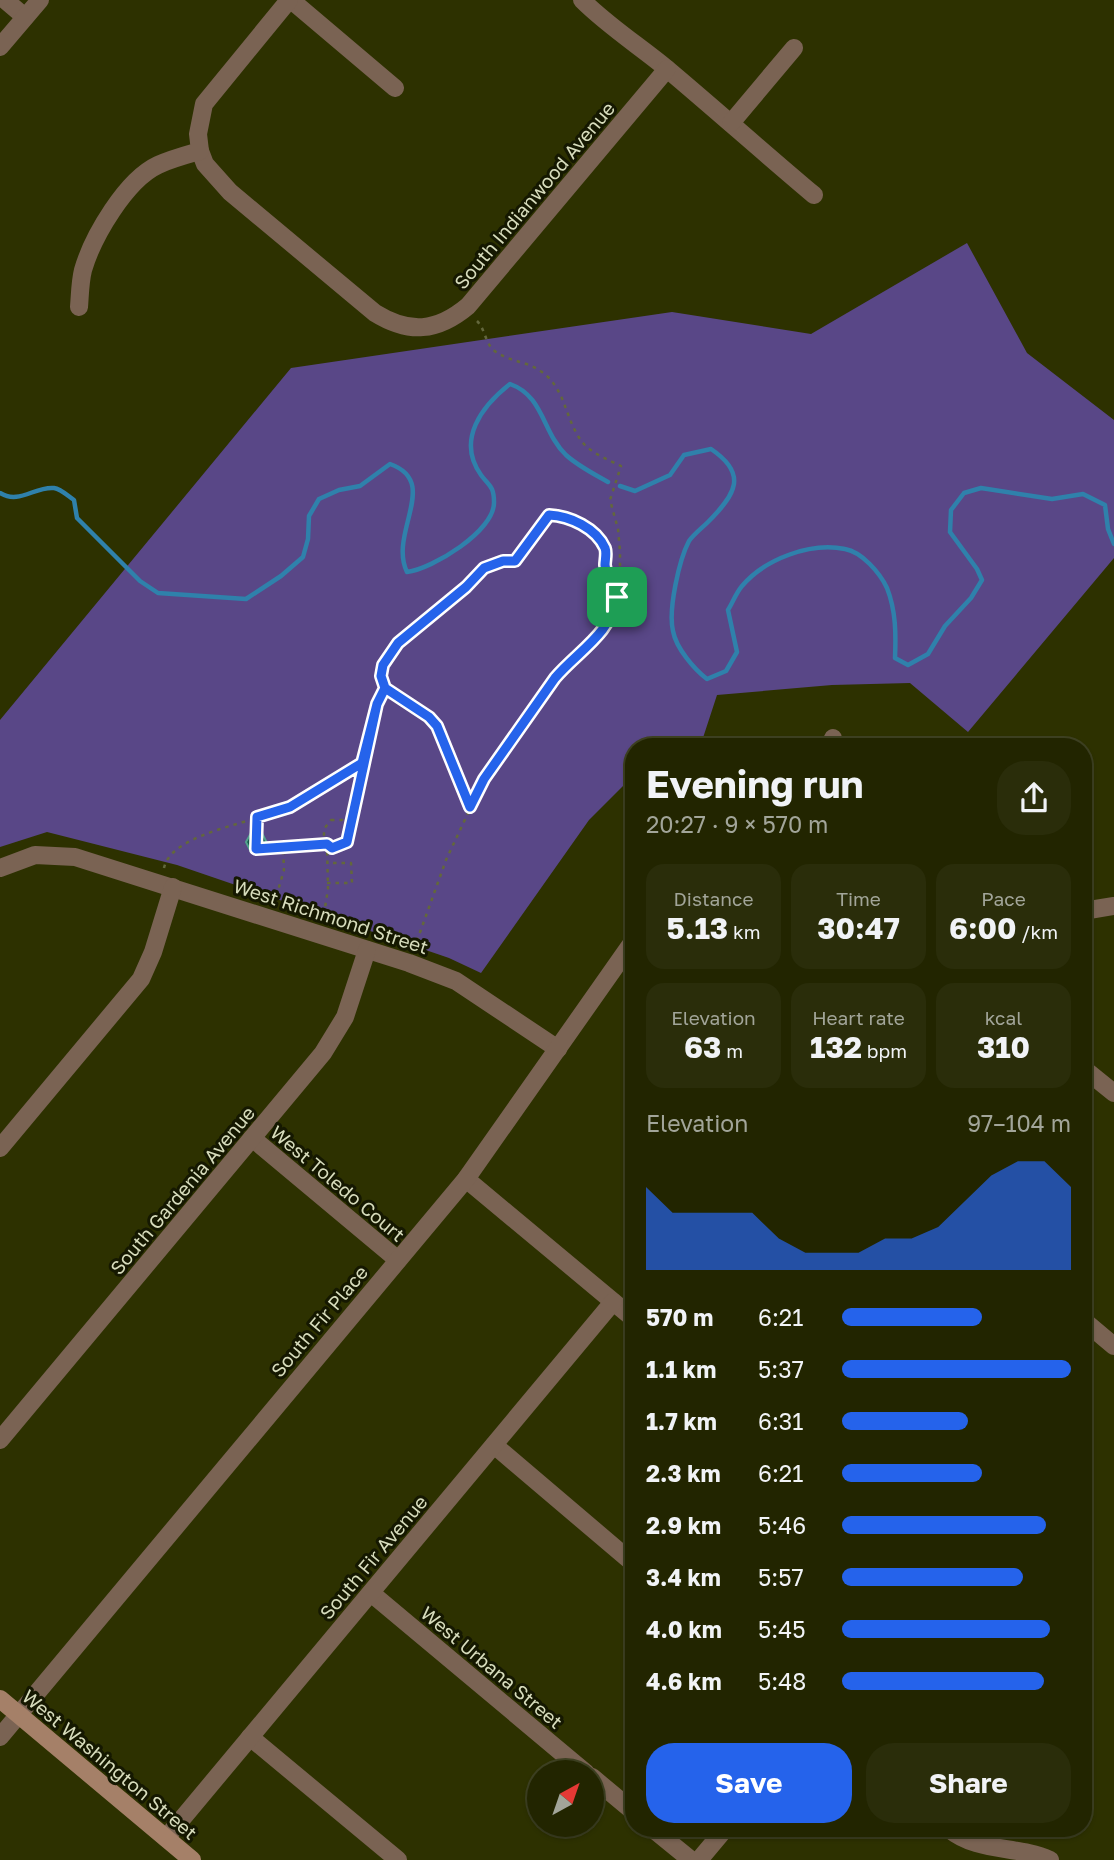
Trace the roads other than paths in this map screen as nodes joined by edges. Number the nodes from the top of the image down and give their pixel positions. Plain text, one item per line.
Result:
1 (5, 0) edge
2 (40, 0) edge
3 (290, 0) edge
4 (582, 0) edge
5 (25, 17) junction
6 (0, 47) edge
7 (794, 48) dead end
8 (667, 69) junction
9 (395, 88) dead end
10 (731, 123) junction
11 (200, 151) junction
12 (814, 195) dead end
13 (79, 307) dead end
14 (0, 868) edge
15 (173, 887) junction
16 (1114, 906) edge
17 (1092, 910) edge
18 (368, 950) junction
19 (625, 953) edge
20 (558, 1049) junction
21 (1092, 1075) edge
22 (1114, 1093) edge
23 (252, 1138) junction
24 (0, 1148) edge
25 (466, 1179) junction
26 (398, 1260) junction
27 (613, 1303) junction
28 (625, 1313) edge
29 (1092, 1328) edge
30 (1114, 1346) edge
31 (0, 1440) edge
32 (494, 1445) junction
33 (625, 1556) edge
34 (371, 1593) junction
35 (0, 1699) edge
36 (18, 1715) junction
37 (0, 1737) edge
38 (250, 1737) junction
39 (570, 1760) edge
40 (604, 1787) edge
41 (625, 1804) edge
42 (663, 1837) edge
43 (718, 1837) edge
44 (963, 1837) edge
45 (166, 1838) junction
46 (192, 1860) edge
47 (398, 1860) edge
48 (691, 1860) edge
49 (699, 1860) edge
50 (1051, 1860) edge

1 - 5 street
2 - 5 street
3 - 9 street
3 - 11 street
4 - 8 street
5 - 6 street
7 - 10 street
8 - 10 street
8 - 11 street, South Indianwood Avenue
10 - 12 street
11 - 13 street
14 - 15 street, West Richmond Street
15 - 18 street, West Richmond Street
15 - 24 street
16 - 17 street
18 - 20 street, West Richmond Street
18 - 23 street, South Gardenia Avenue
19 - 20 street, South Fir Place
20 - 25 street, South Fir Place
21 - 22 street
23 - 26 street, West Toledo Court
23 - 31 street, South Gardenia Avenue
25 - 26 street, South Fir Place
25 - 27 street
26 - 36 street, South Fir Place
27 - 28 street
27 - 32 street, South Fir Avenue
29 - 30 street
32 - 33 street
32 - 34 street, South Fir Avenue
34 - 38 street, South Fir Avenue
34 - 39 street, West Urbana Street
35 - 36 main road, West Washington Street
36 - 37 street
36 - 45 main road, West Washington Street
38 - 45 street, South Fir Avenue
38 - 47 street
40 - 41 street
42 - 48 street
43 - 49 street
44 - 50 street
45 - 46 main road, West Washington Street

